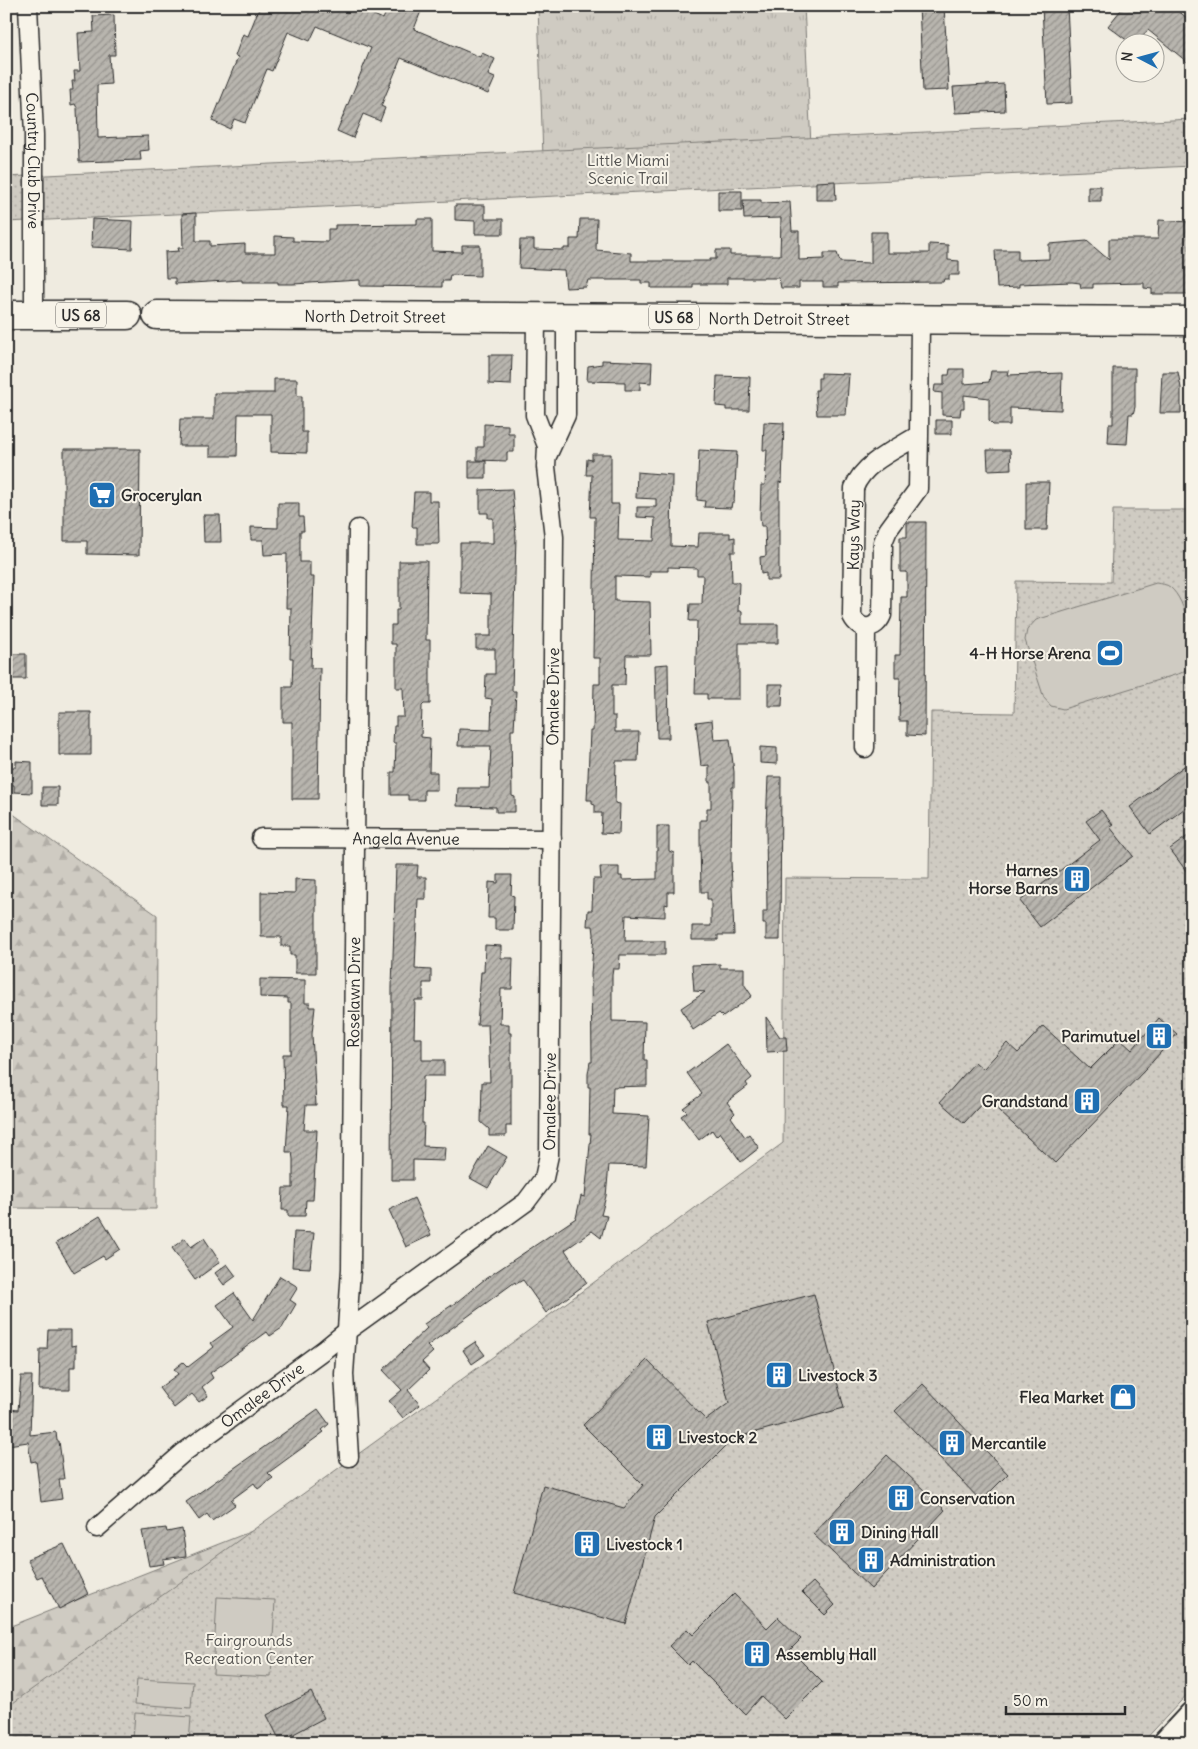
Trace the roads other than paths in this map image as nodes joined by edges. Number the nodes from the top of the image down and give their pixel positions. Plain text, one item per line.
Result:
1 (28, 6) edge
2 (6, 314) edge
3 (34, 315) junction
4 (128, 315) dead end
5 (157, 315) dead end
6 (536, 317) junction
7 (566, 317) junction
8 (920, 319) junction
9 (1192, 321) edge
10 (918, 435) junction
11 (547, 455) junction
12 (358, 529) dead end
13 (866, 628) junction
14 (865, 748) dead end
15 (261, 838) dead end
16 (355, 838) junction
17 (552, 839) junction
18 (347, 1331) junction
19 (348, 1457) dead end
20 (98, 1528) dead end
21 (1192, 1715) edge
22 (1166, 1743) edge

1 - 3 street, Country Club Drive
2 - 3 highway, US 68
3 - 4 highway, US 68
5 - 6 highway, North Detroit Street / US 68
6 - 7 highway, North Detroit Street / US 68
6 - 11 street, Omalee Drive
7 - 8 highway, North Detroit Street / US 68
7 - 11 street, Omalee Drive
8 - 9 highway, North Detroit Street / US 68
8 - 10 street, Kays Way
10 - 13 street, Kays Way
10 - 13 street, Kays Way
11 - 17 street, Omalee Drive
12 - 16 street, Roselawn Drive
13 - 14 street
15 - 16 street, Angela Avenue
16 - 17 street, Angela Avenue
16 - 18 street, Roselawn Drive
17 - 18 street, Omalee Drive
18 - 19 street, Roselawn Drive
18 - 20 street, Omalee Drive
21 - 22 street

